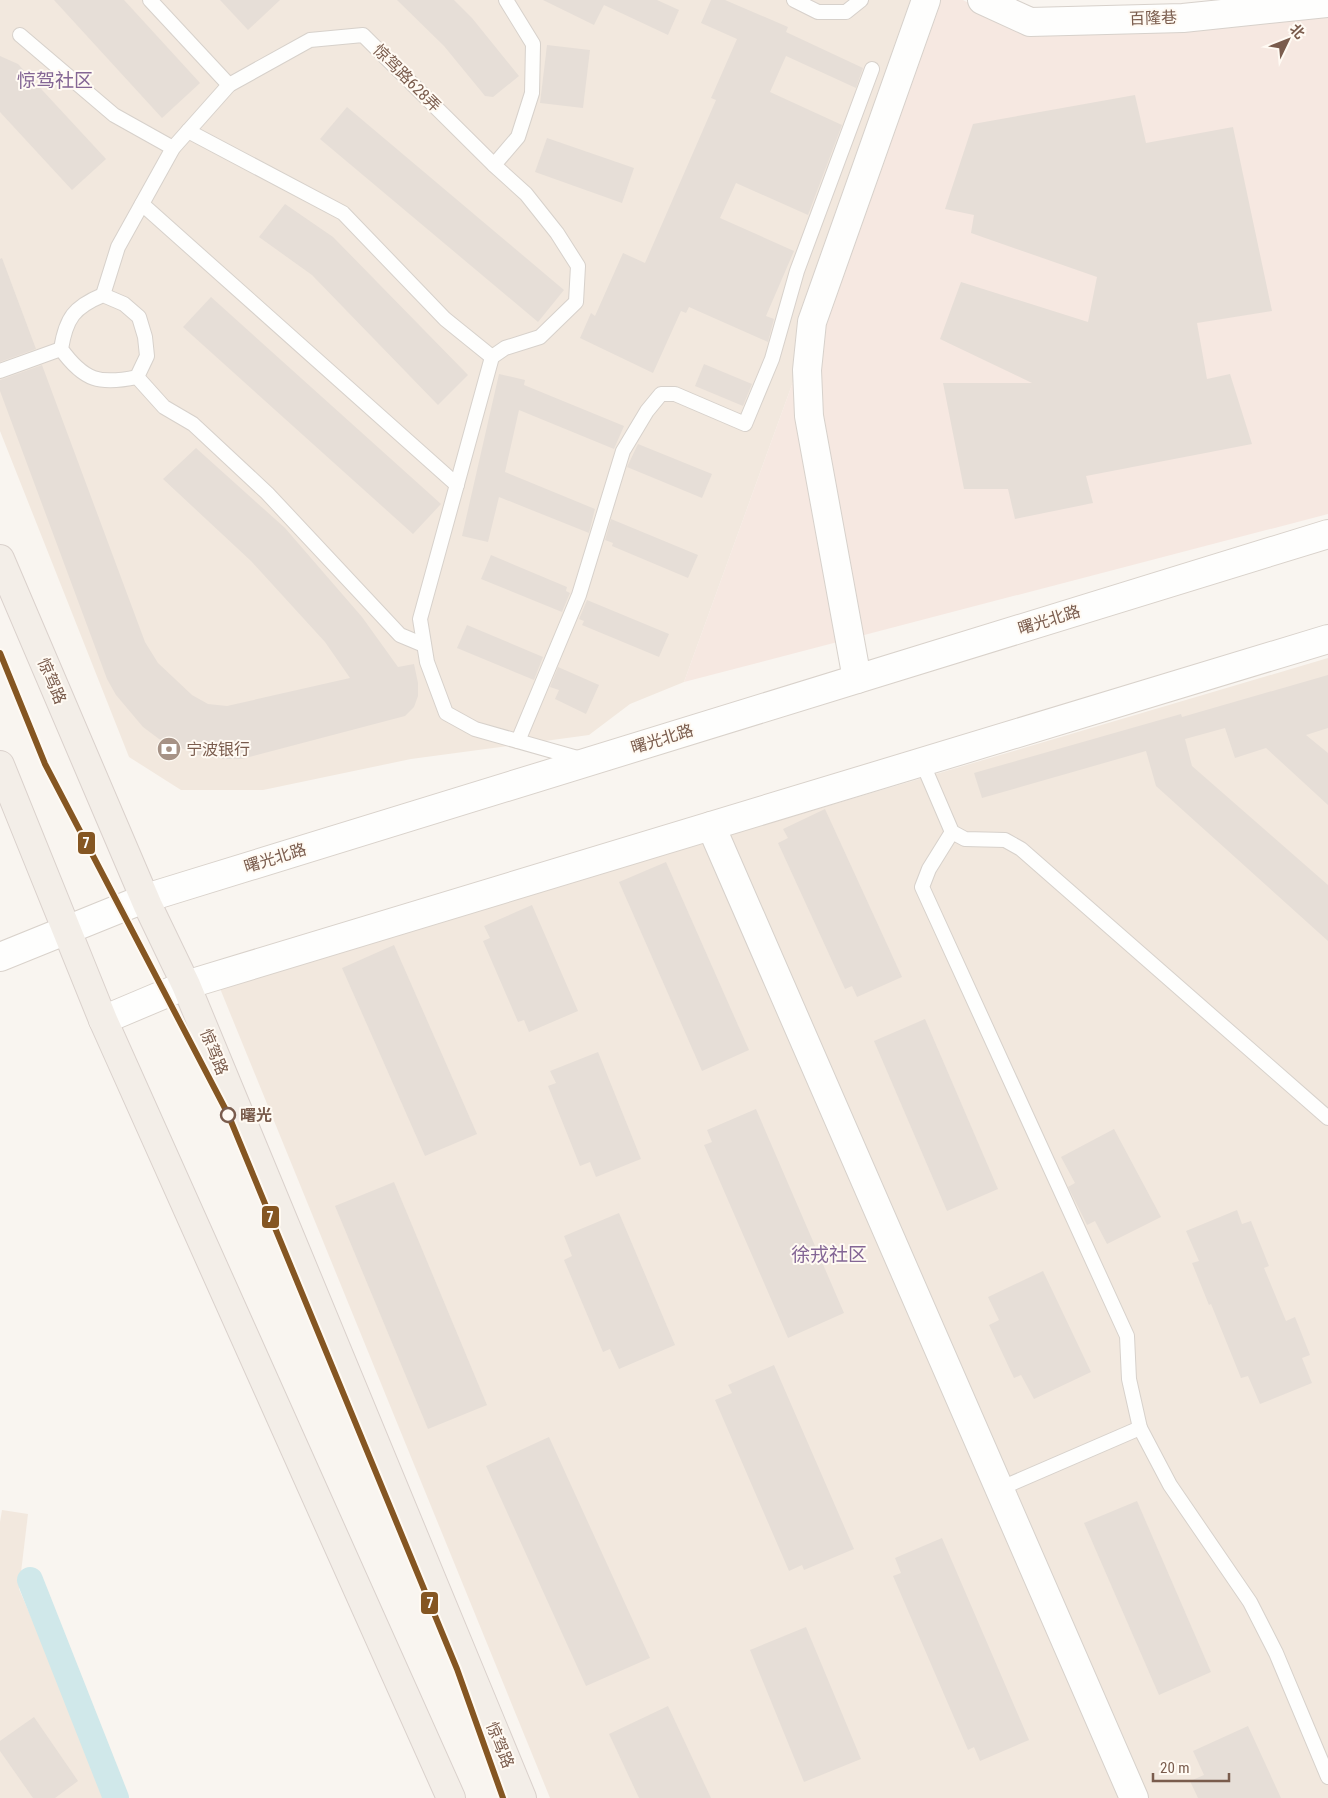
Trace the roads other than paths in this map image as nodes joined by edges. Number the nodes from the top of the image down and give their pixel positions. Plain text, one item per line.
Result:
1 (150, 0) edge
2 (506, 0) edge
3 (794, 0) edge
4 (860, 0) edge
5 (926, 0) edge
6 (982, 0) edge
7 (1328, 3) edge
8 (20, 35) dead end
9 (872, 69) dead end
10 (229, 85) junction
11 (188, 131) junction
12 (174, 148) junction
13 (494, 165) junction
14 (142, 204) junction
15 (103, 295) junction
16 (61, 349) junction
17 (492, 357) junction
18 (0, 371) edge
19 (137, 377) junction
20 (457, 485) junction
21 (1328, 534) edge
22 (0, 559) edge
23 (1328, 639) edge
24 (424, 644) junction
25 (857, 679) junction
26 (518, 741) junction
27 (588, 761) junction
28 (922, 762) junction
29 (0, 765) edge
30 (711, 826) junction
31 (952, 832) junction
32 (146, 898) junction
33 (66, 929) junction
34 (0, 957) edge
35 (186, 986) junction
36 (103, 1020) junction
37 (1328, 1118) edge
38 (1140, 1428) junction
39 (999, 1489) junction
40 (1328, 1777) edge
41 (451, 1798) edge
42 (522, 1798) edge
43 (1134, 1798) edge

1 - 10 lane
2 - 13 lane
3 - 4 lane
5 - 25 main road
6 - 7 main road, 百隆巷
8 - 12 lane
9 - 26 lane
10 - 11 lane, 惊驾路628弄
10 - 13 lane, 惊驾路628弄
11 - 12 lane, 惊驾路628弄
11 - 17 lane
12 - 14 lane, 惊驾路628弄
13 - 17 lane
14 - 15 lane, 惊驾路628弄
14 - 20 lane
15 - 16 lane
15 - 19 lane
16 - 18 lane
16 - 19 lane
17 - 20 lane
19 - 24 lane
20 - 24 lane
21 - 25 main road, 曙光北路
22 - 32 main road, 惊驾路
23 - 28 main road
24 - 26 lane
25 - 27 main road, 曙光北路
26 - 27 lane
27 - 32 main road, 曙光北路
28 - 30 main road
28 - 31 lane
29 - 33 main road
30 - 35 main road
30 - 39 main road
31 - 37 lane
31 - 38 lane
32 - 33 main road, 曙光北路
32 - 35 main road, 惊驾路
33 - 34 main road, 曙光北路
33 - 36 main road
35 - 36 main road
35 - 42 main road, 惊驾路
36 - 41 main road
38 - 39 lane
38 - 40 lane
39 - 43 main road

